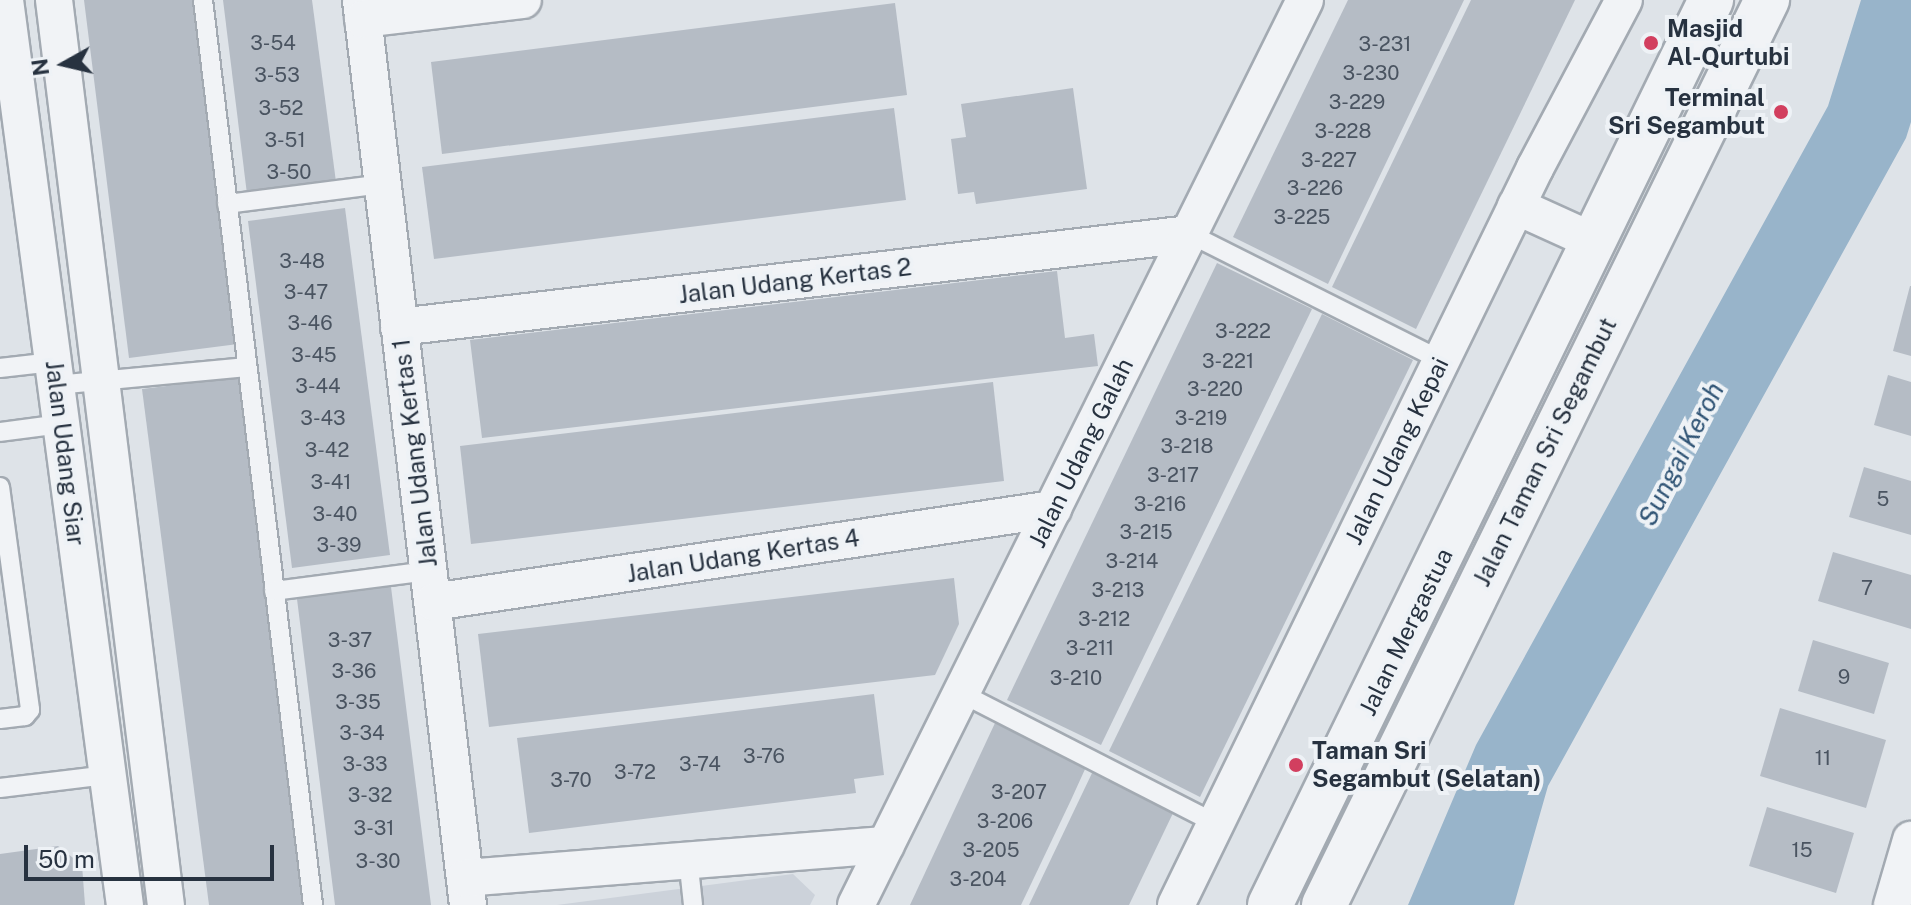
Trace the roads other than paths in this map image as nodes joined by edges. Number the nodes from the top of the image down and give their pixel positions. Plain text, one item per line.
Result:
1 (5, 0) edge
2 (54, 0) edge
3 (203, 0) edge
4 (523, 0) edge
5 (1305, 0) edge
6 (1624, 0) edge
7 (1711, 0) edge
8 (1767, 0) edge
9 (362, 10) edge
10 (9, 93) edge
11 (383, 184) junction
12 (227, 204) junction
13 (1516, 206) junction
14 (1190, 234) junction
15 (1593, 241) junction
16 (399, 327) junction
17 (1441, 360) junction
18 (247, 367) junction
19 (0, 368) edge
20 (55, 373) junction
21 (103, 380) junction
22 (61, 424) junction
23 (0, 432) edge
24 (0, 487) edge
25 (1053, 509) junction
26 (1456, 530) joint
27 (431, 586) junction
28 (274, 591) junction
29 (961, 693) junction
30 (0, 719) edge
31 (108, 775) junction
32 (0, 788) edge
33 (1215, 823) junction
34 (1911, 840) edge
35 (886, 845) junction
36 (688, 858) junction
37 (467, 892) edge
38 (125, 905) edge
39 (166, 905) edge
40 (313, 905) edge
41 (693, 905) edge
42 (856, 905) edge
43 (1176, 905) edge
44 (1270, 905) edge
45 (1324, 905) edge
46 (1892, 905) edge

1 - 10 street, Jalan Udang Siar
2 - 21 street
3 - 12 lane
4 - 9 street
5 - 14 street, Jalan Udang Galah
6 - 13 street, Jalan Udang Kepai
7 - 15 street, Jalan Taman Sri Segambut
8 - 45 street, Jalan Taman Sri Segambut
9 - 11 street, Jalan Udang Kertas 1
10 - 20 street, Jalan Udang Siar
11 - 12 lane
11 - 16 street, Jalan Udang Kertas 1
12 - 18 lane
13 - 15 street
13 - 17 street, Jalan Udang Kepai
14 - 16 street, Jalan Udang Kertas 2
14 - 17 lane
14 - 25 street, Jalan Udang Galah
15 - 26 street, Jalan Taman Sri Segambut
16 - 27 street, Jalan Udang Kertas 1
17 - 33 street, Jalan Udang Kepai
18 - 21 lane
18 - 28 lane
19 - 20 lane
20 - 21 lane
20 - 22 street, Jalan Udang Siar
21 - 39 street
22 - 23 lane
22 - 31 street, Jalan Udang Siar
24 - 30 lane
25 - 27 street, Jalan Udang Kertas 4
25 - 29 street, Jalan Udang Galah
26 - 44 street, Jalan Mergastua
27 - 28 lane
27 - 37 street, Jalan Udang Kertas 1
28 - 40 lane
29 - 33 lane
29 - 35 street, Jalan Udang Galah
31 - 32 lane
31 - 38 street, Jalan Udang Siar
33 - 43 street, Jalan Udang Kepai
34 - 46 street
35 - 36 street
35 - 42 street, Jalan Udang Galah
36 - 37 street
36 - 41 lane

